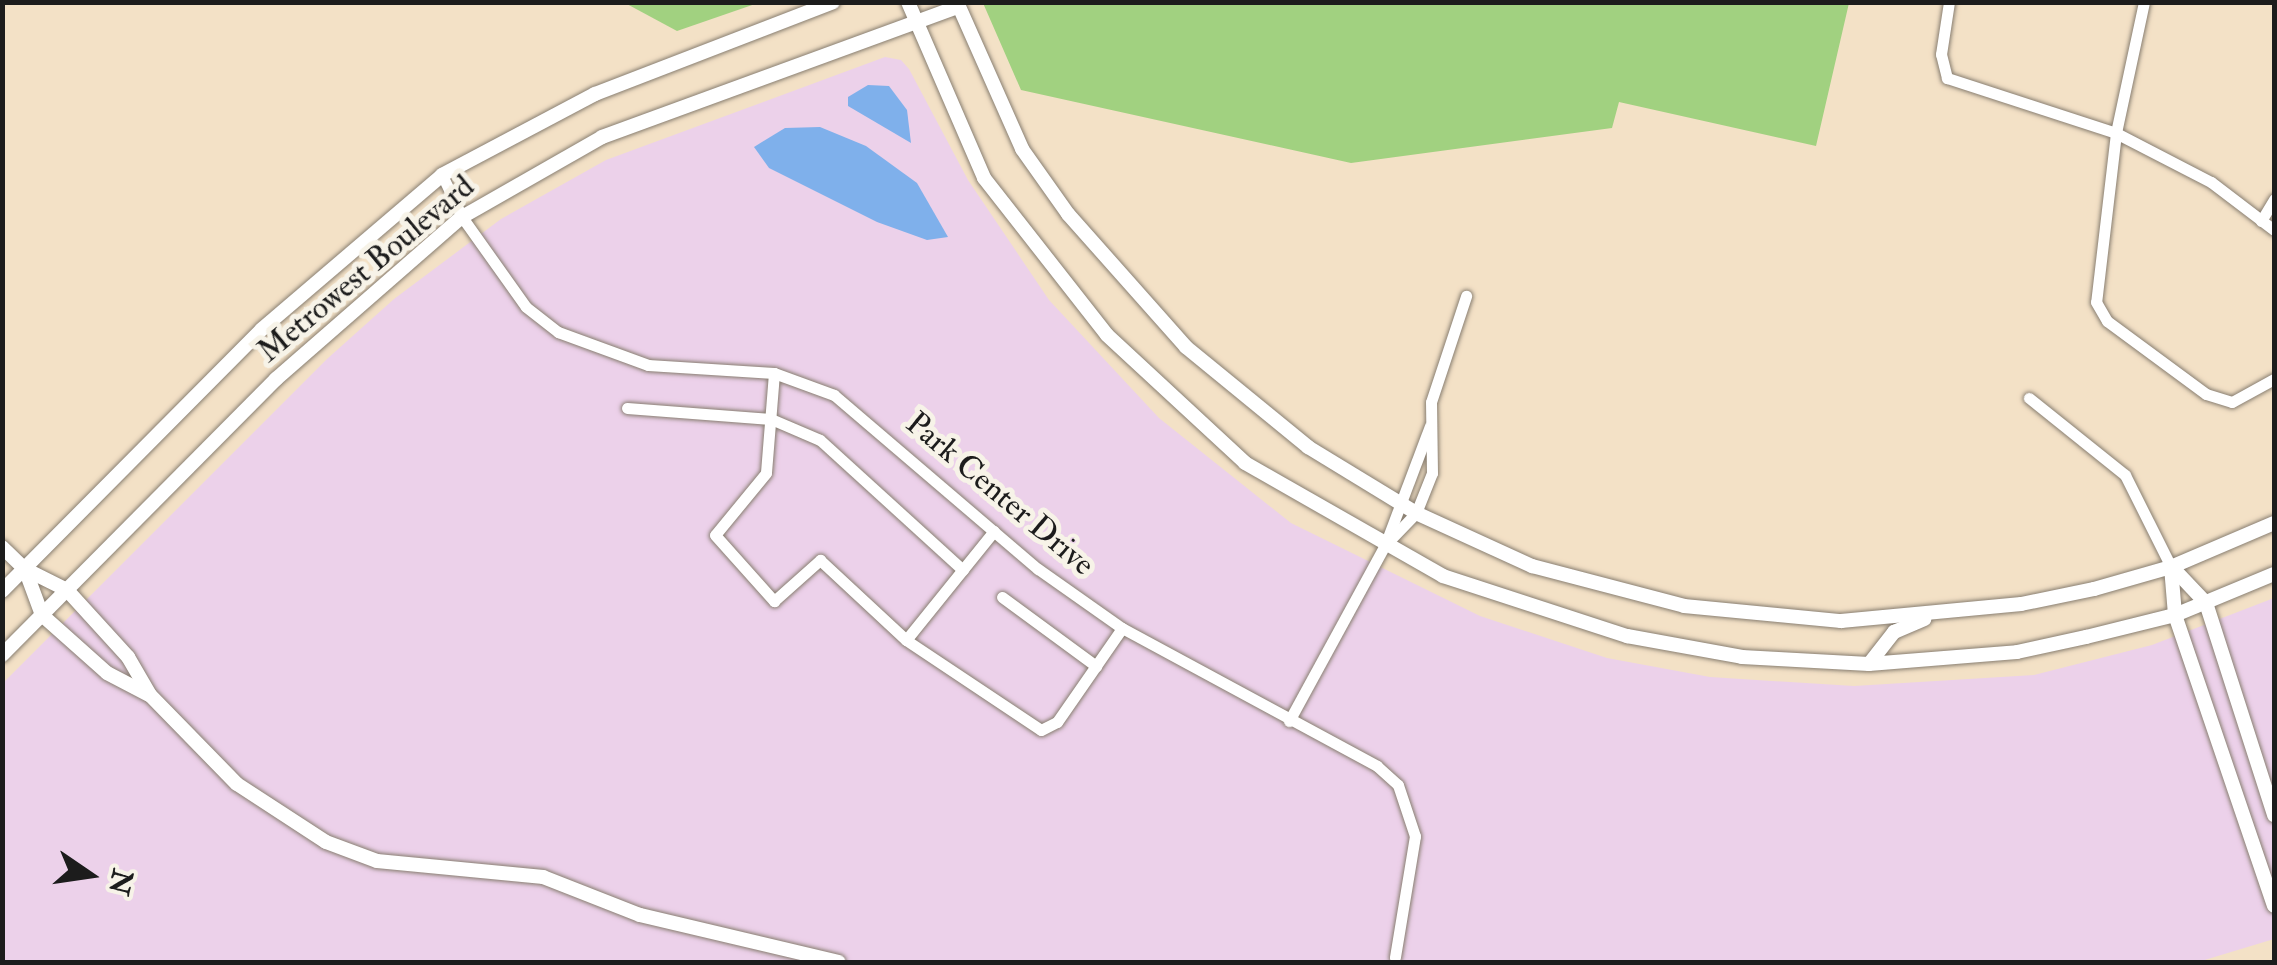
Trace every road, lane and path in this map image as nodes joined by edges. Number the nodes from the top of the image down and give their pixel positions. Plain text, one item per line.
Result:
1 (833, 2) edge
2 (908, 2) edge
3 (1949, 2) edge
4 (2144, 2) edge
5 (958, 5) edge
6 (915, 20) junction
7 (2116, 133) junction
8 (442, 175) junction
9 (2274, 199) edge
10 (462, 217) junction
11 (2262, 221) junction
12 (2274, 230) edge
13 (1466, 296) dead end
14 (774, 373) junction
15 (2274, 379) edge
16 (2029, 398) dead end
17 (627, 408) dead end
18 (771, 419) junction
19 (1430, 426) junction
20 (1398, 503) junction
21 (1416, 512) junction
22 (2274, 523) edge
23 (994, 532) junction
24 (1385, 545) junction
25 (2, 547) edge
26 (2172, 567) junction
27 (25, 568) junction
28 (963, 570) junction
29 (2274, 574) edge
30 (67, 590) junction
31 (2, 591) edge
32 (1002, 597) dead end
33 (2206, 603) junction
34 (42, 615) junction
35 (1934, 615) junction
36 (2175, 615) junction
37 (1122, 628) junction
38 (906, 640) junction
39 (2, 655) edge
40 (1868, 664) junction
41 (1096, 666) junction
42 (150, 695) junction
43 (1290, 720) junction
44 (2274, 815) edge
45 (2274, 906) edge
46 (1395, 957) dead end
47 (840, 962) edge

1 - 8 street, Metrowest Boulevard
2 - 6 street
3 - 7 street
4 - 7 street
5 - 6 street, Metrowest Boulevard
5 - 20 street
6 - 10 street, Metrowest Boulevard
6 - 24 street
7 - 11 street
7 - 15 street
8 - 10 street, Park Center Drive
8 - 27 street, Metrowest Boulevard
9 - 11 street
10 - 14 street, Park Center Drive
10 - 30 street, Metrowest Boulevard
11 - 12 street
13 - 19 street
14 - 18 street
14 - 23 street, Park Center Drive
16 - 26 street
17 - 18 street
18 - 28 street
18 - 38 street
19 - 20 street
19 - 21 street
20 - 21 street
20 - 24 street
21 - 24 street
21 - 35 street
22 - 26 street
23 - 28 street
23 - 37 street, Park Center Drive
24 - 40 street
24 - 43 street
25 - 27 street
26 - 33 street
26 - 35 street
26 - 36 street
27 - 30 street
27 - 31 street, Metrowest Boulevard
27 - 34 street
28 - 38 street
29 - 33 street
30 - 34 street, Metrowest Boulevard
30 - 42 street
32 - 41 street
33 - 36 street
33 - 44 street
34 - 39 street, Metrowest Boulevard
34 - 42 street
35 - 40 street
36 - 40 street
36 - 45 street
37 - 41 street
37 - 43 street, Park Center Drive
38 - 41 street
42 - 47 street
43 - 46 street, Park Center Drive

